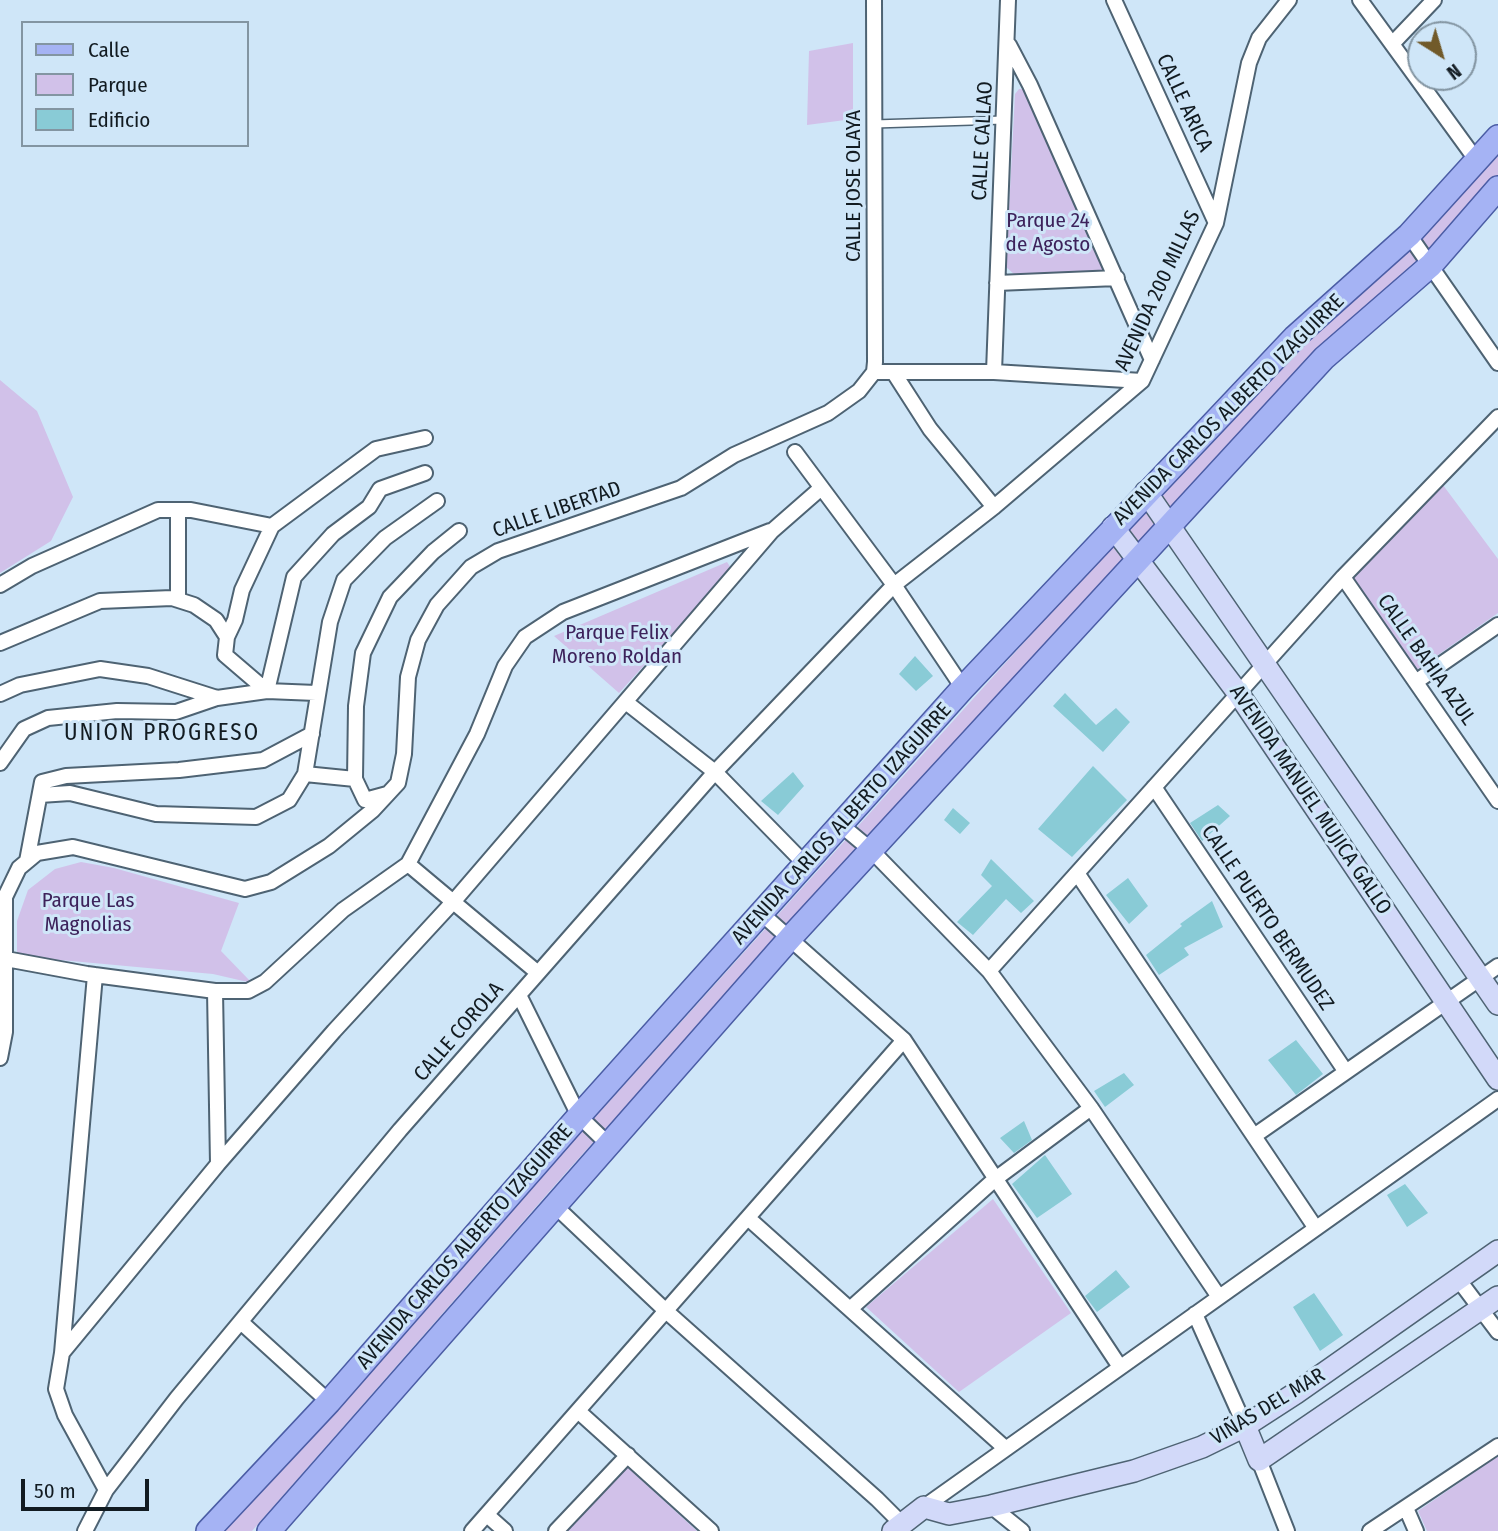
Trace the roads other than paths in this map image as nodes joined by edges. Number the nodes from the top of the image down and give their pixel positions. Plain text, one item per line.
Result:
1 (874, 0) edge
2 (1008, 0) edge
3 (1114, 0) edge
4 (1289, 0) edge
5 (1360, 0) edge
6 (1434, 0) edge
7 (1394, 42) junction
8 (1008, 43) junction
9 (1004, 120) junction
10 (874, 124) junction
11 (1498, 138) edge
12 (1478, 161) junction
13 (1498, 188) edge
14 (1216, 223) junction
15 (1409, 235) junction
16 (1431, 265) junction
17 (1116, 278) junction
18 (997, 283) junction
19 (1152, 360) junction
20 (1498, 363) edge
21 (874, 372) junction
22 (994, 372) junction
23 (894, 373) junction
24 (1142, 382) junction
25 (1498, 417) edge
26 (425, 438) dead end
27 (795, 452) dead end
28 (425, 473) dead end
29 (820, 489) junction
30 (1146, 492) junction
31 (437, 501) dead end
32 (994, 507) junction
33 (178, 511) junction
34 (1169, 525) junction
35 (272, 526) junction
36 (1113, 527) junction
37 (459, 531) dead end
38 (772, 531) junction
39 (1138, 559) junction
40 (1343, 578) junction
41 (0, 585) edge
42 (894, 585) junction
43 (178, 600) junction
44 (1498, 625) edge
45 (227, 637) junction
46 (0, 643) edge
47 (1265, 663) junction
48 (1418, 681) junction
49 (963, 688) junction
50 (267, 691) junction
51 (316, 692) junction
52 (1238, 693) junction
53 (0, 694) edge
54 (217, 698) junction
55 (627, 703) junction
56 (312, 734) junction
57 (0, 763) edge
58 (715, 772) junction
59 (305, 774) junction
60 (355, 779) junction
61 (1154, 787) junction
62 (388, 793) junction
63 (40, 795) junction
64 (1498, 801) edge
65 (841, 825) junction
66 (871, 850) junction
67 (27, 861) junction
68 (408, 864) junction
69 (805, 864) junction
70 (1077, 873) junction
71 (3, 897) edge
72 (454, 901) junction
73 (762, 914) junction
74 (791, 937) junction
75 (6, 959) junction
76 (989, 971) junction
77 (1489, 972) edge
78 (538, 973) junction
79 (95, 975) junction
80 (215, 991) junction
81 (519, 995) junction
82 (1446, 1003) junction
83 (1498, 1004) edge
84 (904, 1041) junction
85 (0, 1058) edge
86 (1346, 1072) junction
87 (1498, 1079) edge
88 (1498, 1099) edge
89 (1091, 1108) junction
90 (579, 1116) junction
91 (1254, 1136) junction
92 (607, 1143) junction
93 (218, 1164) junction
94 (994, 1180) junction
95 (553, 1204) junction
96 (748, 1218) junction
97 (1315, 1227) junction
98 (1498, 1251) edge
99 (1458, 1279) junction
100 (1219, 1297) junction
101 (1490, 1303) edge
102 (850, 1308) junction
103 (666, 1311) junction
104 (1195, 1314) junction
105 (242, 1323) junction
106 (1498, 1332) edge
107 (62, 1353) junction
108 (1120, 1367) junction
109 (329, 1402) junction
110 (578, 1410) junction
111 (1245, 1426) junction
112 (1498, 1446) edge
113 (1005, 1448) junction
114 (628, 1455) junction
115 (1259, 1460) junction
116 (106, 1490) junction
117 (991, 1506) junction
118 (924, 1507) junction
119 (1406, 1508) junction
120 (487, 1515) junction
121 (897, 1528) edge
122 (85, 1531) edge
123 (208, 1531) edge
124 (269, 1531) edge
125 (472, 1531) edge
126 (505, 1531) edge
127 (556, 1531) edge
128 (712, 1531) edge
129 (1022, 1531) edge
130 (1287, 1531) edge
131 (1370, 1531) edge
132 (1416, 1531) edge

1 - 10 street, CALLE JOSE OLAYA
2 - 8 street, CALLE CALLAO
3 - 14 street, CALLE ARICA
4 - 14 street, AVENIDA 200 MILLAS
5 - 7 street
6 - 7 street
7 - 12 street
8 - 9 street, CALLE CALLAO
8 - 17 street
9 - 10 lane
9 - 18 street, CALLE CALLAO
10 - 21 street, CALLE JOSE OLAYA
11 - 12 main road, AVENIDA CARLOS ALBERTO IZAGUIRRE
12 - 15 main road, AVENIDA CARLOS ALBERTO IZAGUIRRE
13 - 16 main road, AVENIDA CARLOS ALBERTO IZAGUIRRE
14 - 19 street, AVENIDA 200 MILLAS
15 - 16 street
15 - 30 main road, AVENIDA CARLOS ALBERTO IZAGUIRRE
16 - 20 street
16 - 34 main road, AVENIDA CARLOS ALBERTO IZAGUIRRE
17 - 18 street
17 - 19 street
18 - 22 street, CALLE CALLAO
19 - 24 street, AVENIDA 200 MILLAS
21 - 23 street
21 - 62 street, CALLE LIBERTAD
22 - 23 street
22 - 24 street
23 - 32 street
24 - 32 street, AVENIDA 200 MILLAS
25 - 40 street
26 - 35 street
27 - 29 street
28 - 50 street
29 - 38 street
29 - 42 street
30 - 34 street, AVENIDA MANUEL MUJICA GALLO
30 - 36 main road, AVENIDA CARLOS ALBERTO IZAGUIRRE
31 - 51 street
32 - 42 street, AVENIDA 200 MILLAS
33 - 35 street
33 - 41 street
33 - 43 street
34 - 39 main road, AVENIDA CARLOS ALBERTO IZAGUIRRE
34 - 47 street, AVENIDA MANUEL MUJICA GALLO
35 - 45 street
36 - 39 street, AVENIDA MANUEL MUJICA GALLO
36 - 49 main road, AVENIDA CARLOS ALBERTO IZAGUIRRE
37 - 60 street
38 - 55 street
38 - 68 street
39 - 52 street, AVENIDA MANUEL MUJICA GALLO
39 - 66 main road, AVENIDA CARLOS ALBERTO IZAGUIRRE
40 - 47 street
40 - 48 street, CALLE BAHIA AZUL
42 - 49 street
42 - 58 street, CALLE COROLA
43 - 45 street
43 - 46 street
44 - 48 street
45 - 50 street
47 - 52 street
47 - 77 street, AVENIDA MANUEL MUJICA GALLO
48 - 64 street, CALLE BAHIA AZUL
49 - 65 main road, AVENIDA CARLOS ALBERTO IZAGUIRRE
50 - 51 street
50 - 54 street
51 - 56 street
52 - 61 street
52 - 82 street, AVENIDA MANUEL MUJICA GALLO
53 - 54 street
54 - 57 street
55 - 58 street
55 - 72 street
56 - 59 street
56 - 63 street
58 - 69 street
58 - 78 street, CALLE COROLA
59 - 60 street
59 - 63 street
60 - 62 street
61 - 70 street
61 - 86 street, CALLE PUERTO BERMUDEZ
62 - 67 street, CALLE LIBERTAD
63 - 67 street
65 - 66 street
65 - 69 main road, AVENIDA CARLOS ALBERTO IZAGUIRRE
66 - 74 main road, AVENIDA CARLOS ALBERTO IZAGUIRRE
66 - 76 street
67 - 71 street
68 - 72 street
68 - 80 street
69 - 73 main road, AVENIDA CARLOS ALBERTO IZAGUIRRE
70 - 76 street
70 - 91 street
71 - 75 street
72 - 78 street
72 - 93 street
73 - 74 street
73 - 90 main road, AVENIDA CARLOS ALBERTO IZAGUIRRE
74 - 84 street
74 - 92 main road, AVENIDA CARLOS ALBERTO IZAGUIRRE
75 - 79 street
75 - 85 street
76 - 89 street
77 - 82 street
77 - 83 street, AVENIDA MANUEL MUJICA GALLO
78 - 81 street, CALLE COROLA
79 - 80 street
79 - 107 street
80 - 93 street
81 - 90 street
81 - 105 street, CALLE COROLA
82 - 86 street
82 - 87 street, AVENIDA MANUEL MUJICA GALLO
84 - 94 street
84 - 96 street
86 - 91 street
88 - 97 street
89 - 94 street
89 - 100 street
90 - 92 street
90 - 109 main road, AVENIDA CARLOS ALBERTO IZAGUIRRE
91 - 97 street
92 - 95 main road, AVENIDA CARLOS ALBERTO IZAGUIRRE
93 - 107 street
94 - 102 street
94 - 108 street
95 - 103 street
95 - 124 main road, AVENIDA CARLOS ALBERTO IZAGUIRRE
96 - 102 street
96 - 103 street
97 - 100 street
98 - 99 street, VIÑAS DEL MAR
99 - 101 street
99 - 111 street, VIÑAS DEL MAR
100 - 104 street
101 - 106 street
101 - 115 street, VIÑAS DEL MAR
102 - 113 street
103 - 110 street
103 - 121 street
104 - 108 street
104 - 111 street
105 - 109 street
105 - 116 street, CALLE COROLA
107 - 116 street
108 - 113 street
109 - 123 main road, AVENIDA CARLOS ALBERTO IZAGUIRRE
110 - 114 street
110 - 120 street
111 - 115 street
111 - 117 street, VIÑAS DEL MAR
112 - 119 street
113 - 118 street
114 - 127 street
114 - 128 street
115 - 130 street
116 - 122 street, CALLE COROLA
117 - 118 street, VIÑAS DEL MAR
117 - 129 street
118 - 121 street
119 - 131 street
119 - 132 street
120 - 125 street
120 - 126 street

